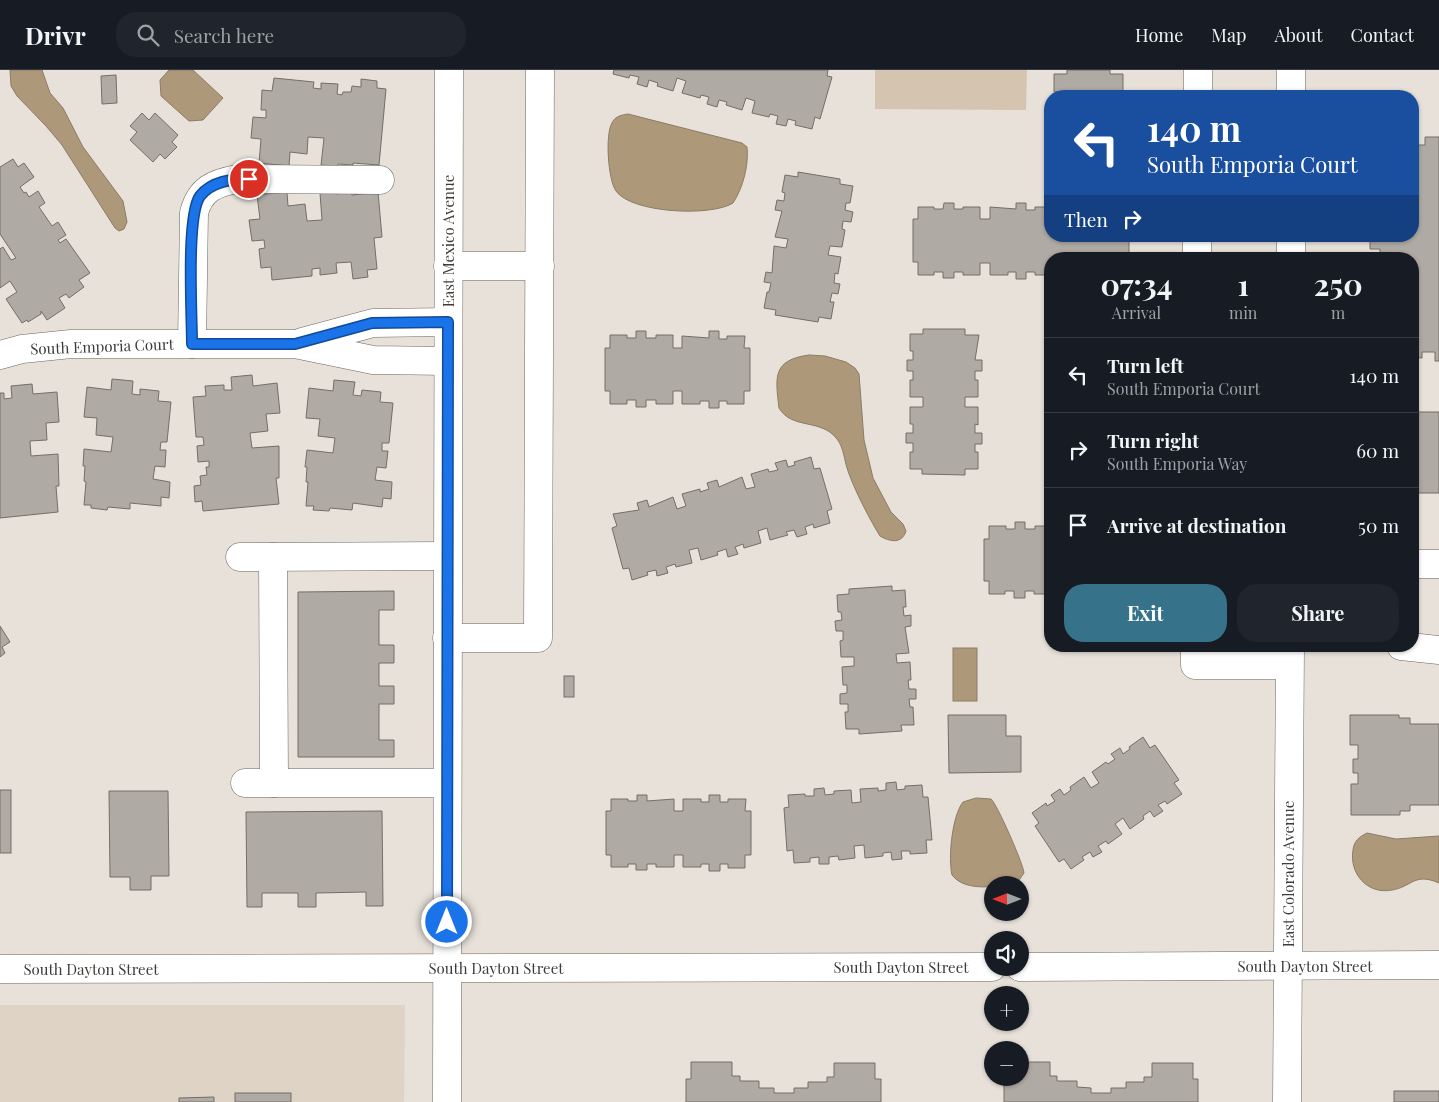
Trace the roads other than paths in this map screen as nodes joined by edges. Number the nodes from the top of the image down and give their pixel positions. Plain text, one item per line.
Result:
1 (449, 70) edge
2 (540, 70) edge
3 (1198, 70) edge
4 (1291, 70) edge
5 (1198, 90) edge
6 (1291, 90) edge
7 (380, 180) dead end
8 (448, 266) junction
9 (540, 266) junction
10 (448, 322) junction
11 (192, 344) junction
12 (295, 344) junction
13 (0, 355) edge
14 (448, 360) junction
15 (447, 556) junction
16 (240, 557) dead end
17 (273, 557) junction
18 (1419, 564) edge
19 (1439, 564) edge
20 (447, 638) junction
21 (1419, 648) edge
22 (1439, 650) edge
23 (1195, 652) edge
24 (1289, 656) edge
25 (245, 783) dead end
26 (274, 783) junction
27 (447, 783) junction
28 (1439, 965) edge
29 (1288, 966) junction
30 (984, 967) edge
31 (1029, 967) edge
32 (447, 968) junction
33 (0, 969) edge
34 (447, 1102) edge
35 (1287, 1102) edge

1 - 8 street, East Mexico Avenue
2 - 9 street
3 - 5 street
4 - 6 street
7 - 11 street
8 - 9 street
8 - 10 street, East Mexico Avenue
9 - 20 street
10 - 12 street, South Emporia Court
10 - 14 street, East Mexico Avenue
11 - 12 street, South Emporia Court
11 - 13 street, South Emporia Court
12 - 14 street, South Emporia Court
14 - 15 street, East Mexico Avenue
15 - 17 street
15 - 20 street, East Mexico Avenue
16 - 17 street
17 - 26 street
18 - 19 street
20 - 27 street, East Mexico Avenue
21 - 22 street
23 - 24 street
24 - 29 street, East Colorado Avenue
25 - 26 street
26 - 27 street
27 - 32 street, East Mexico Avenue
28 - 29 street, South Dayton Street
29 - 31 street, South Dayton Street
29 - 35 street, East Colorado Avenue
30 - 32 street, South Dayton Street
32 - 33 street, South Dayton Street
32 - 34 street, East Mexico Avenue

